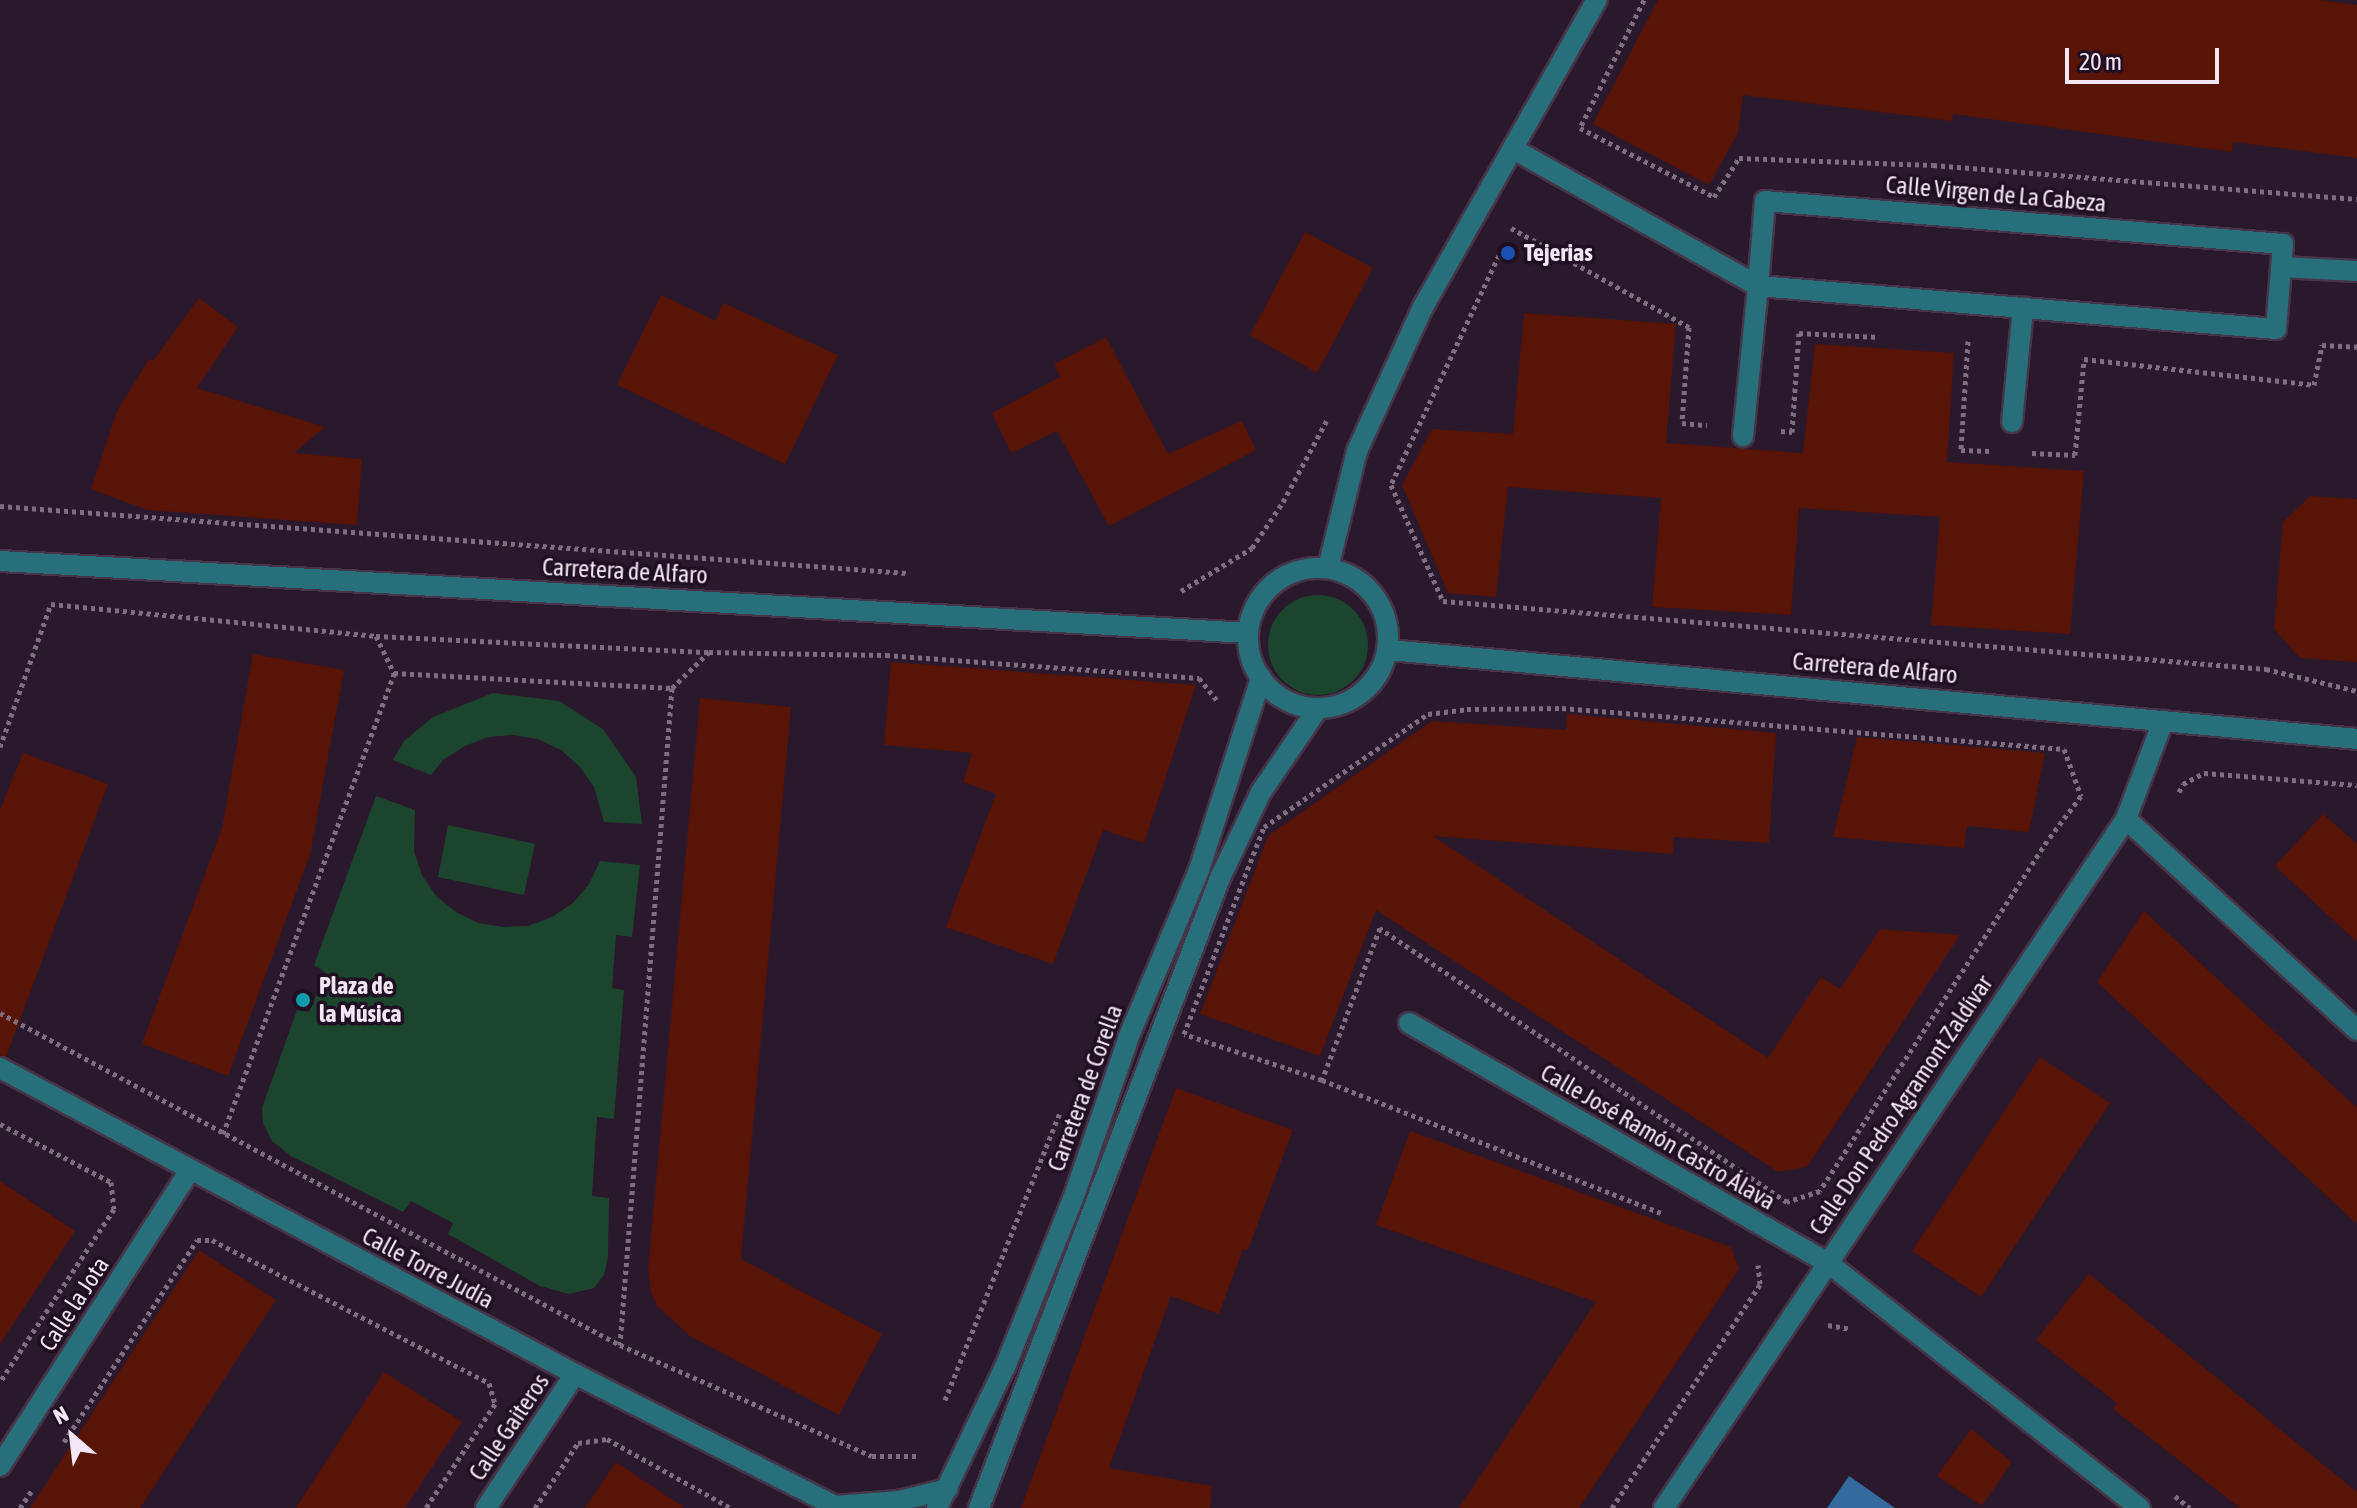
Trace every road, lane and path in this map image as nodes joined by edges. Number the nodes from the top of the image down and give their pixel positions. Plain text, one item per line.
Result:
1 (1597, 0) edge
2 (1644, 0) edge
3 (1513, 149) junction
4 (2357, 199) edge
5 (2282, 267) junction
6 (2357, 271) edge
7 (1758, 286) junction
8 (2023, 308) junction
9 (1892, 337) dead end
10 (1954, 341) dead end
11 (2357, 347) edge
12 (2012, 422) dead end
13 (1744, 432) junction
14 (2004, 451) dead end
15 (2018, 452) dead end
16 (0, 506) edge
17 (0, 561) edge
18 (1328, 568) junction
19 (914, 573) dead end
20 (1247, 633) junction
21 (376, 636) junction
22 (1389, 650) junction
23 (709, 652) junction
24 (394, 673) junction
25 (1261, 678) junction
26 (672, 688) junction
27 (2357, 691) edge
28 (1223, 707) dead end
29 (1317, 710) junction
30 (2163, 721) junction
31 (2357, 739) edge
32 (0, 747) edge
33 (2357, 785) edge
34 (2174, 805) dead end
35 (2126, 819) junction
36 (0, 1013) edge
37 (1409, 1023) dead end
38 (2357, 1030) edge
39 (0, 1068) edge
40 (1322, 1080) junction
41 (1065, 1099) dead end
42 (0, 1124) edge
43 (223, 1134) junction
44 (190, 1170) junction
45 (1669, 1216) dead end
46 (1757, 1261) dead end
47 (1827, 1262) junction
48 (1825, 1325) dead end
49 (1856, 1330) dead end
50 (620, 1345) junction
51 (575, 1374) junction
52 (0, 1382) edge
53 (943, 1403) dead end
54 (55, 1455) dead end
55 (922, 1456) dead end
56 (0, 1466) edge
57 (38, 1481) dead end
58 (948, 1489) junction
59 (836, 1507) edge
60 (20, 1508) edge
61 (426, 1508) edge
62 (486, 1508) edge
63 (535, 1508) edge
64 (731, 1508) edge
65 (937, 1508) edge
66 (979, 1508) edge
67 (1612, 1508) edge
68 (1664, 1508) edge
69 (2140, 1508) edge

1 - 3 street
2 - 4 path
3 - 7 street
3 - 18 street
5 - 6 street
5 - 7 street, Calle Virgen de La Cabeza
5 - 8 street
7 - 8 street
7 - 13 street
8 - 12 street
9 - 13 path
10 - 14 path
11 - 15 path
13 - 27 path
16 - 19 path
17 - 20 street, Carretera de Alfaro
18 - 20 street
18 - 22 street
20 - 25 street
21 - 23 path
21 - 24 path
21 - 32 path
22 - 29 street
22 - 30 street, Carretera de Alfaro
23 - 26 path
23 - 28 path
24 - 26 path
24 - 43 path
25 - 29 street
25 - 58 street, Carretera de Corella
26 - 50 path
29 - 66 street, Carretera de Corella
30 - 31 street, Carretera de Alfaro
30 - 35 street, Calle Don Pedro Agramont Zaldívar
33 - 34 path
35 - 38 street
35 - 47 street, Calle Don Pedro Agramont Zaldívar
36 - 43 path
37 - 47 street, Calle José Ramón Castro Álava
39 - 44 street, Calle Torre Judía
40 - 40 path
40 - 45 path
41 - 53 path
42 - 52 path
43 - 50 path
44 - 51 street, Calle Torre Judía
44 - 56 street, Calle la Jota
46 - 67 path
47 - 68 street, Calle Don Pedro Agramont Zaldívar
47 - 69 street, Calle José Ramón Castro Álava
48 - 49 path
50 - 55 path
51 - 59 street, Calle Torre Judía
51 - 62 street, Calle Gaiteros
54 - 61 path
57 - 60 path
58 - 59 street, Calle Torre Judía
58 - 65 street, Carretera de Corella
63 - 64 path

